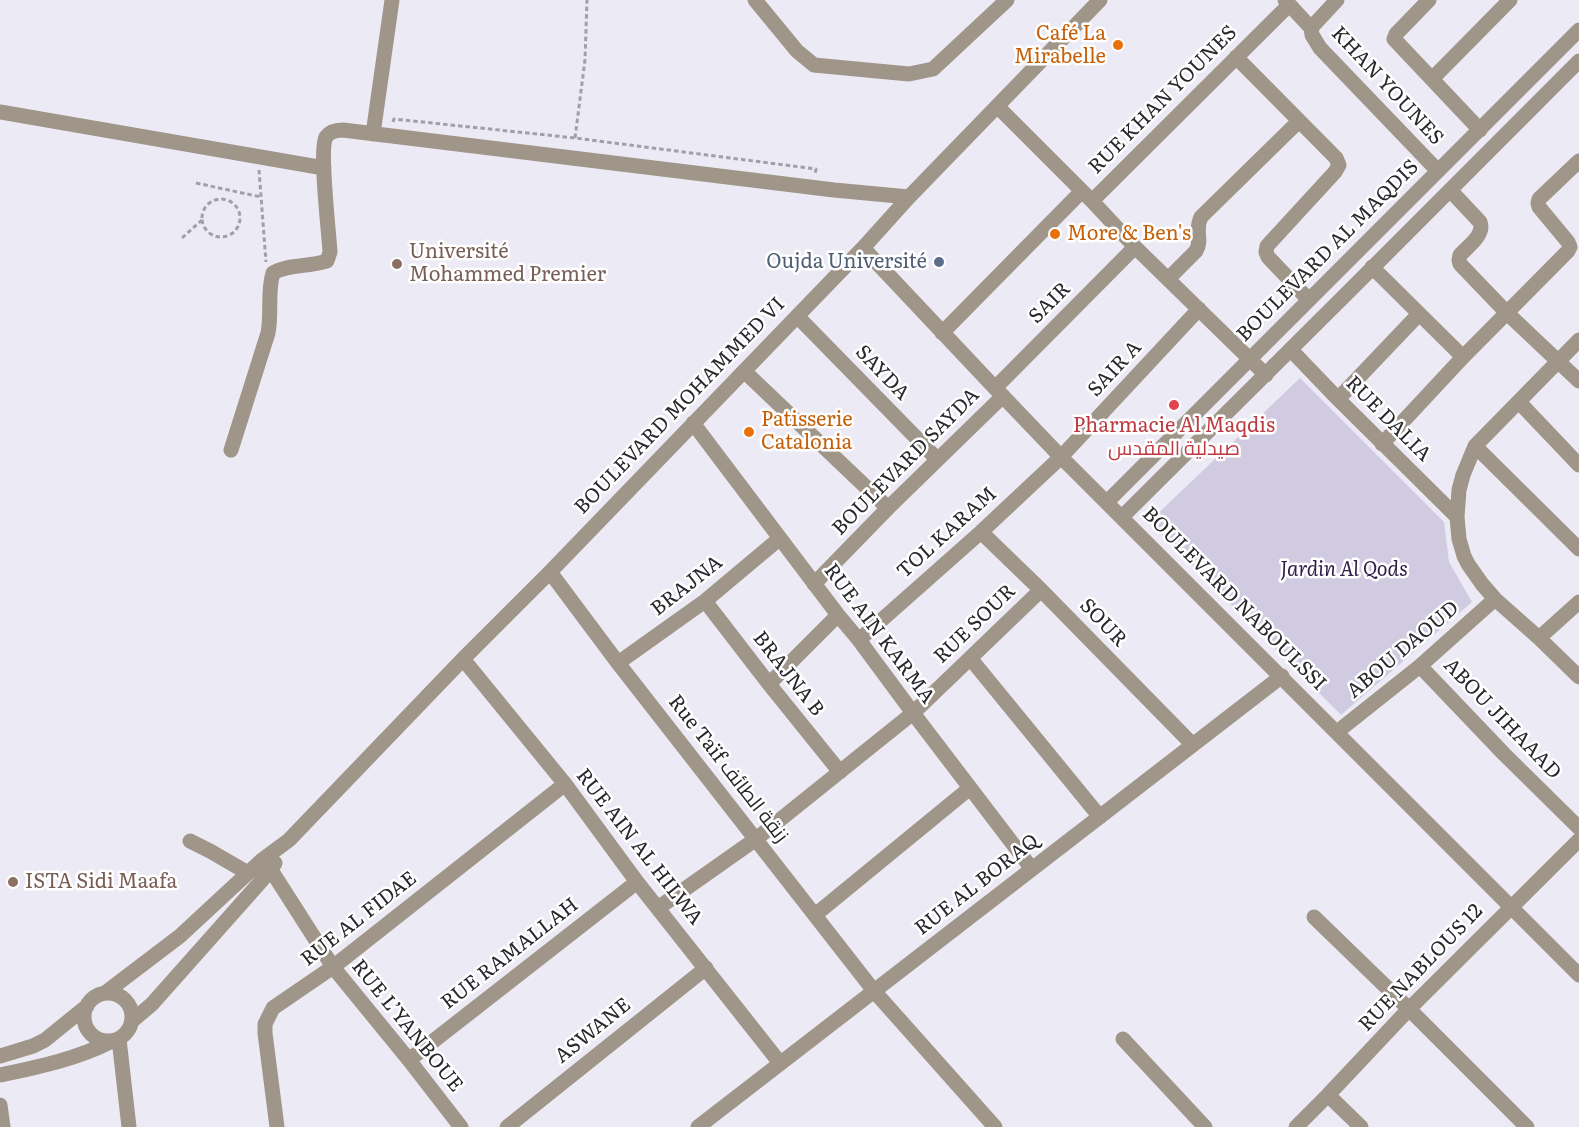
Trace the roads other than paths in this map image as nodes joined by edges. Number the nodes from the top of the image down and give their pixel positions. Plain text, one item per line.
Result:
1 (392, 0) edge
2 (755, 0) edge
3 (1007, 0) edge
4 (1100, 0) edge
5 (1337, 0) edge
6 (1430, 0) edge
7 (1510, 0) edge
8 (1287, 2) edge
9 (1311, 28) junction
10 (1576, 39) edge
11 (1236, 57) junction
12 (1579, 61) edge
13 (1432, 80) junction
14 (998, 106) junction
15 (0, 112) edge
16 (1299, 121) junction
17 (1480, 130) junction
18 (374, 134) junction
19 (1579, 161) edge
20 (324, 168) junction
21 (1438, 171) junction
22 (1450, 190) junction
23 (1087, 196) junction
24 (909, 197) junction
25 (1135, 247) junction
26 (863, 248) junction
27 (1372, 267) junction
28 (1168, 279) junction
29 (1309, 300) junction
30 (1199, 309) junction
31 (1507, 313) junction
32 (1419, 314) junction
33 (797, 316) junction
34 (942, 333) junction
35 (1579, 340) edge
36 (1291, 350) junction
37 (1463, 357) junction
38 (1250, 359) junction
39 (1558, 361) junction
40 (744, 371) junction
41 (1266, 375) junction
42 (1579, 381) edge
43 (999, 392) junction
44 (1338, 399) junction
45 (1519, 402) junction
46 (693, 423) junction
47 (1382, 444) junction
48 (1475, 446) junction
49 (231, 450) dead end
50 (1061, 457) junction
51 (937, 459) junction
52 (1579, 465) edge
53 (1107, 502) junction
54 (888, 508) junction
55 (1122, 517) junction
56 (1457, 517) junction
57 (981, 532) junction
58 (779, 539) junction
59 (1579, 549) edge
60 (550, 572) junction
61 (814, 584) junction
62 (1041, 590) junction
63 (1496, 599) junction
64 (705, 602) junction
65 (1579, 602) edge
66 (838, 615) junction
67 (1539, 638) junction
68 (859, 640) junction
69 (970, 658) junction
70 (463, 659) junction
71 (618, 663) junction
72 (1420, 666) junction
73 (1282, 676) junction
74 (1579, 677) edge
75 (769, 684) junction
76 (913, 713) junction
77 (1337, 732) junction
78 (1193, 745) junction
79 (840, 772) junction
80 (565, 784) junction
81 (970, 788) junction
82 (1100, 817) junction
83 (1579, 828) edge
84 (756, 839) junction
85 (1579, 840) edge
86 (190, 841) dead end
87 (266, 865) junction
88 (1032, 869) junction
89 (248, 873) junction
90 (637, 882) junction
91 (1511, 906) junction
92 (658, 908) junction
93 (814, 915) junction
94 (1314, 917) dead end
95 (333, 967) junction
96 (706, 968) junction
97 (1579, 975) edge
98 (874, 991) junction
99 (105, 993) junction
100 (87, 1006) junction
101 (1409, 1009) junction
102 (132, 1021) junction
103 (115, 1040) junction
104 (1124, 1040) dead end
105 (0, 1056) edge
106 (409, 1060) junction
107 (780, 1064) junction
108 (0, 1075) edge
109 (1328, 1095) junction
110 (0, 1105) edge
111 (3, 1127) edge
112 (129, 1127) edge
113 (278, 1127) edge
114 (461, 1127) edge
115 (507, 1127) edge
116 (698, 1127) edge
117 (995, 1127) edge
118 (1206, 1127) edge
119 (1296, 1127) edge
120 (1361, 1127) edge
121 (1527, 1127) edge

1 - 18 street
2 - 3 street
4 - 14 street, BOULEVARD MOHAMMED VI
5 - 9 street
6 - 13 street
7 - 13 street
8 - 9 street, KHAN YOUNES
8 - 11 street, RUE KHAN YOUNES
9 - 21 street, KHAN YOUNES
10 - 17 street, BOULEVARD AL MAQDIS
11 - 16 street
11 - 23 street, RUE KHAN YOUNES
12 - 22 street
13 - 17 street
14 - 23 street
14 - 24 street, BOULEVARD MOHAMMED VI
15 - 20 street
16 - 28 street
16 - 29 street
17 - 21 street, BOULEVARD AL MAQDIS
18 - 20 street
18 - 24 street
19 - 31 street
20 - 49 street
21 - 29 street, BOULEVARD AL MAQDIS
22 - 27 street
22 - 31 street
23 - 25 street
23 - 34 street, RUE KHAN YOUNES
24 - 26 street, BOULEVARD MOHAMMED VI
25 - 28 street
25 - 43 street, SAIR
26 - 33 street, BOULEVARD MOHAMMED VI
26 - 34 street, BOULEVARD NABOULSSI
27 - 32 street
27 - 36 street
28 - 30 street
29 - 38 street, BOULEVARD AL MAQDIS
30 - 38 street
30 - 50 street, SAIR A
31 - 37 street
31 - 39 street
32 - 37 street
32 - 44 street
33 - 40 street, BOULEVARD MOHAMMED VI
33 - 51 street, SAYDA
34 - 43 street, BOULEVARD NABOULSSI
35 - 39 street
36 - 41 street
36 - 44 street, RUE DALIA
37 - 47 street
38 - 41 street
38 - 53 street, BOULEVARD AL MAQDIS
39 - 42 street
39 - 45 street
40 - 46 street, BOULEVARD MOHAMMED VI
40 - 54 street
41 - 55 street
43 - 50 street, BOULEVARD NABOULSSI
43 - 51 street, BOULEVARD SAYDA
44 - 47 street, RUE DALIA
45 - 48 street
45 - 52 street
46 - 58 street, RUE AIN KARMA
46 - 60 street, BOULEVARD MOHAMMED VI
47 - 56 street, RUE DALIA
48 - 56 street
48 - 59 street
50 - 53 street, BOULEVARD NABOULSSI
50 - 57 street, TOL KARAM
51 - 54 street, BOULEVARD SAYDA
53 - 55 street, BOULEVARD NABOULSSI
54 - 61 street, BOULEVARD SAYDA
55 - 73 street, BOULEVARD NABOULSSI
56 - 63 street
57 - 62 street, SOUR
57 - 68 street, TOL KARAM
58 - 61 street, RUE AIN KARMA
58 - 64 street, BRAJNA
60 - 70 street, BOULEVARD MOHAMMED VI
60 - 71 street, Rue Taïf زنقة الطائف
61 - 66 street, RUE AIN KARMA
62 - 69 street, RUE SOUR
62 - 78 street, SOUR
63 - 67 street
63 - 72 street, ABOU DAOUD
64 - 71 street, BRAJNA
64 - 75 street, BRAJNA B
65 - 67 street
66 - 68 street, RUE AIN KARMA
66 - 75 street
67 - 74 street
68 - 76 street, RUE AIN KARMA
69 - 76 street, RUE SOUR
69 - 82 street
70 - 80 street, RUE AIN AL HILWA
70 - 87 street, BOULEVARD MOHAMMED VI
71 - 84 street, Rue Taïf زنقة الطائف
72 - 77 street, ABOU DAOUD
72 - 83 street, ABOU JIHAAAD
73 - 77 street, BOULEVARD NABOULSSI
73 - 78 street, RUE AL BORAQ
75 - 79 street, BRAJNA B
76 - 79 street, RUE SOUR
76 - 81 street, RUE AIN KARMA
77 - 91 street, BOULEVARD NABOULSSI
78 - 82 street, RUE AL BORAQ
79 - 84 street, RUE SOUR
80 - 90 street, RUE AIN AL HILWA
80 - 95 street, RUE AL FIDAE
81 - 88 street, RUE AIN KARMA
81 - 93 street
82 - 88 street, RUE AL BORAQ
84 - 92 street, RUE SOUR
84 - 93 street, Rue Taïf زنقة الطائف
85 - 91 street, RUE NABLOUS 12
86 - 89 street
87 - 89 street, BOULEVARD MOHAMMED VI
87 - 95 street, RUE L’YANBOUE
87 - 102 street, BOULEVARD MOHAMMED VI
88 - 98 street, RUE AL BORAQ
89 - 99 street, BOULEVARD MOHAMMED VI
90 - 92 street, RUE AIN AL HILWA
90 - 106 street, RUE RAMALLAH
91 - 97 street, BOULEVARD NABOULSSI
91 - 101 street, RUE NABLOUS 12
92 - 96 street, RUE AIN AL HILWA
93 - 98 street, Rue Taïf زنقة الطائف
94 - 101 street
95 - 106 street, RUE L’YANBOUE
95 - 113 street, RUE AL FIDAE
96 - 107 street, RUE AIN AL HILWA
96 - 115 street, ASWANE
98 - 107 street, RUE AL BORAQ
98 - 117 street, Rue Taïf زنقة الطائف
99 - 100 street
99 - 102 street
100 - 103 street
100 - 105 street
101 - 109 street, RUE NABLOUS 12
101 - 121 street
102 - 103 street
103 - 108 street
103 - 112 street
104 - 118 street
106 - 114 street, RUE L’YANBOUE
107 - 116 street, RUE AL BORAQ
109 - 119 street, RUE NABLOUS 12
109 - 120 street
110 - 111 street

